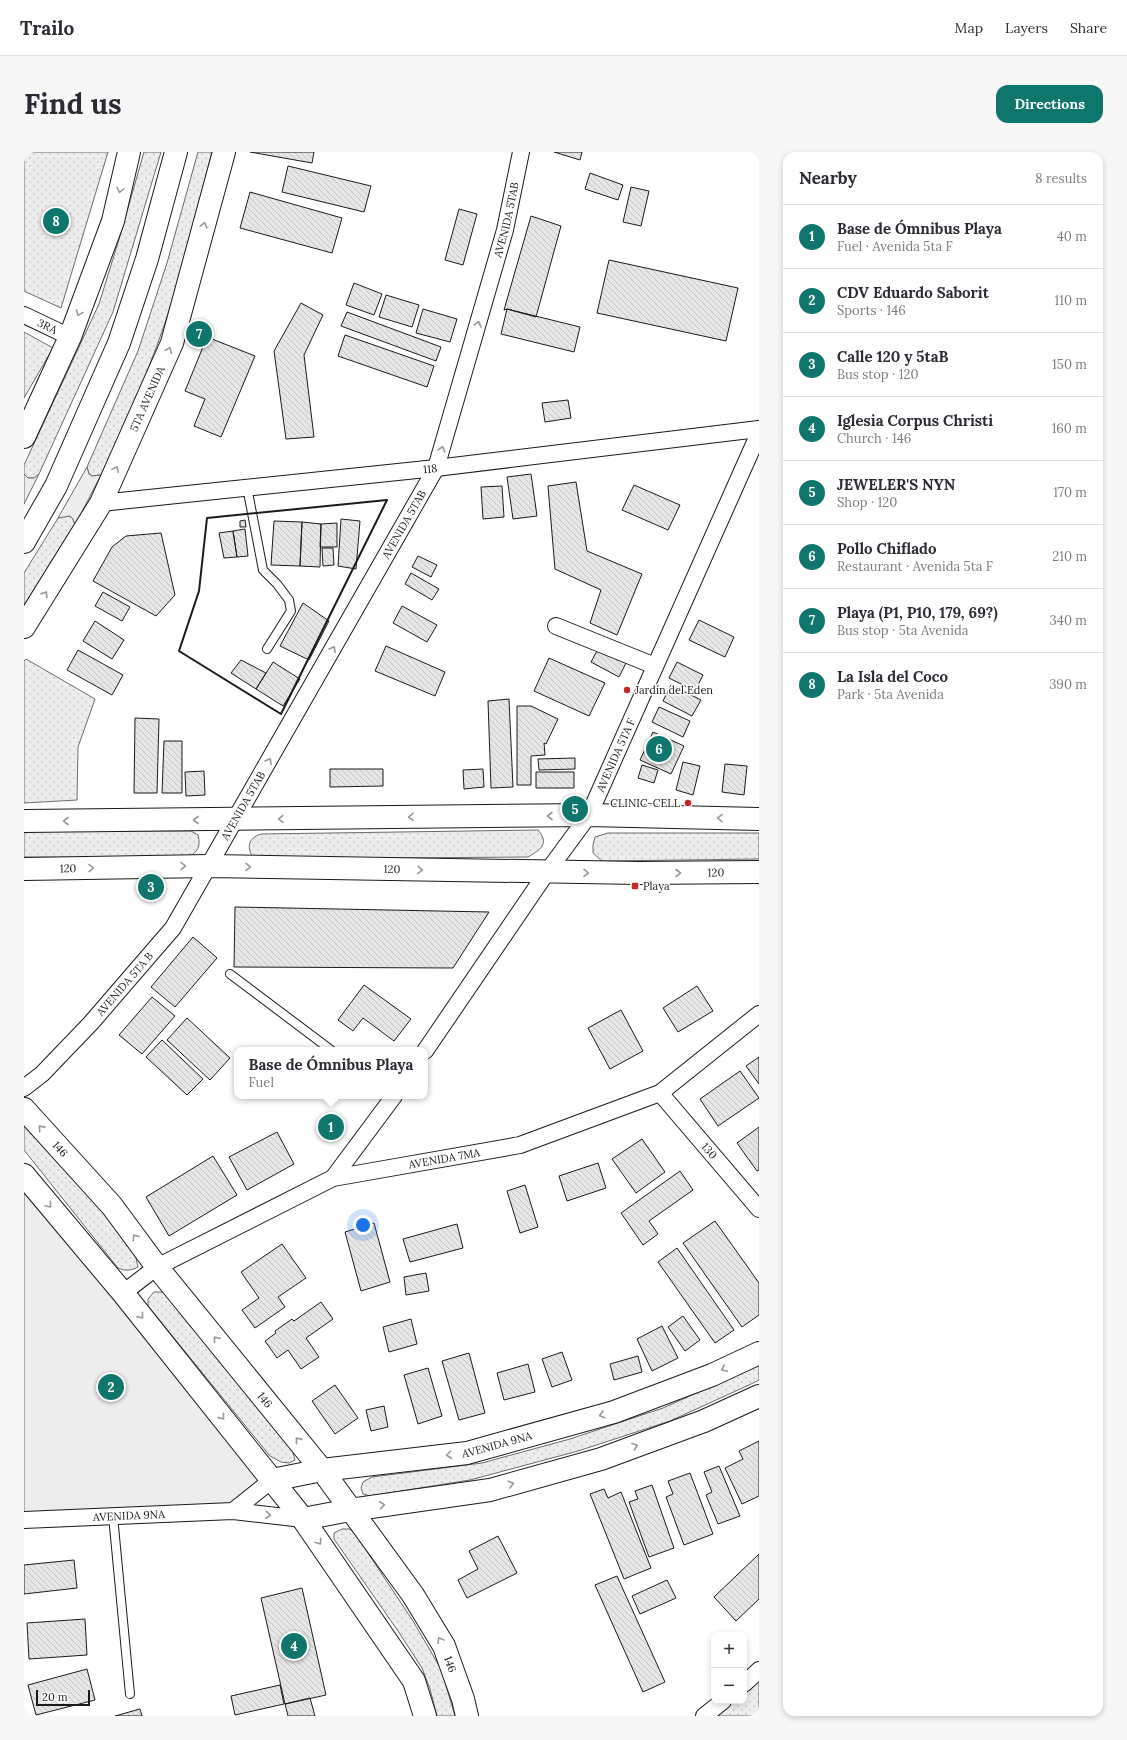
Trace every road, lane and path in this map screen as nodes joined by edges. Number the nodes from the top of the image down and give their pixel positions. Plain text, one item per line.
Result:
1 (129, 152) edge
2 (176, 152) edge
3 (224, 152) edge
4 (521, 152) edge
5 (24, 315) edge
6 (70, 337) junction
7 (759, 429) edge
8 (759, 433) edge
9 (24, 437) edge
10 (436, 468) junction
11 (247, 487) junction
12 (101, 503) junction
13 (24, 542) edge
14 (556, 626) dead end
15 (24, 627) edge
16 (267, 649) dead end
17 (655, 666) junction
18 (589, 815) junction
19 (759, 818) edge
20 (235, 820) junction
21 (24, 821) edge
22 (209, 866) junction
23 (24, 869) edge
24 (547, 872) junction
25 (759, 872) edge
26 (230, 974) dead end
27 (759, 1014) edge
28 (327, 1047) edge
29 (428, 1047) edge
30 (24, 1088) edge
31 (660, 1093) junction
32 (392, 1099) edge
33 (24, 1109) edge
34 (24, 1175) edge
35 (333, 1178) junction
36 (759, 1209) edge
37 (157, 1267) junction
38 (123, 1293) junction
39 (759, 1353) edge
40 (759, 1396) edge
41 (322, 1470) junction
42 (272, 1480) junction
43 (350, 1510) junction
44 (233, 1511) junction
45 (112, 1516) junction
46 (303, 1519) junction
47 (24, 1520) edge
48 (759, 1670) edge
49 (747, 1681) edge
50 (130, 1694) dead end
51 (425, 1716) edge
52 (467, 1716) edge

1 -> 6 main road
2 - 13 main road
12 -> 3 main road, 5TA AVENIDA
10 -> 4 street, AVENIDA 5TAB
5 - 6 street, 3RA
6 - 9 main road
7 - 10 street, 118
8 - 17 street, AVENIDA 5TA F
10 - 11 street, 118
20 -> 10 street, AVENIDA 5TAB
11 - 12 street, 118
11 - 16 lane
15 -> 12 main road, 5TA AVENIDA
14 - 17 street
17 - 18 street, AVENIDA 5TA F
19 -> 18 main road
18 -> 20 main road
18 - 24 street, AVENIDA 5TA F
20 -> 21 main road
20 - 22 street, AVENIDA 5TAB
23 -> 22 main road, 120
22 -> 24 main road, 120
22 - 30 street, AVENIDA 5TA B
24 -> 25 main road, 120
24 - 29 street, AVENIDA 5TA F
26 - 28 lane
27 - 31 street, AVENIDA 7MA
31 - 35 street, AVENIDA 7MA
31 - 36 street, 130
32 - 35 street
37 -> 33 main road, 146
34 -> 38 main road
35 - 37 street, AVENIDA 7MA
37 - 38 street, AVENIDA 7MA
41 -> 37 main road, 146
38 -> 42 main road
39 -> 41 main road, AVENIDA 9NA
43 -> 40 main road, AVENIDA 9NA
41 - 42 main road, AVENIDA 9NA
41 - 43 main road, 146
42 - 44 street, AVENIDA 9NA
42 - 46 main road
43 - 46 main road, AVENIDA 9NA
52 -> 43 main road, 146
44 - 45 street, AVENIDA 9NA
44 -> 46 street, AVENIDA 9NA
45 - 47 street, AVENIDA 9NA
45 - 50 lane
46 -> 51 main road
48 - 49 street

